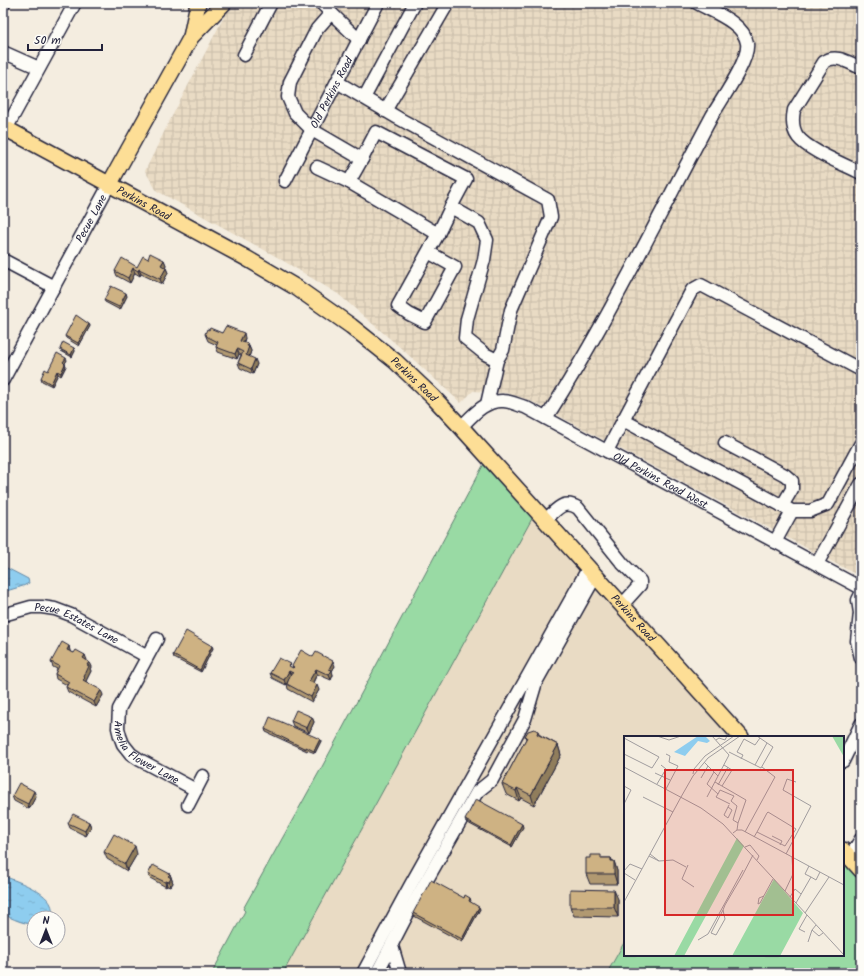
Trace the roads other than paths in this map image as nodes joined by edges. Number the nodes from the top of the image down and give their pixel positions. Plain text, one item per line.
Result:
1 (75, 3) edge
2 (198, 3) edge
3 (224, 3) edge
4 (271, 3) edge
5 (321, 3) edge
6 (378, 3) edge
7 (415, 3) edge
8 (448, 3) edge
9 (697, 3) edge
10 (331, 12) junction
11 (192, 37) junction
12 (359, 40) junction
13 (3, 52) edge
14 (244, 56) dead end
15 (39, 68) junction
16 (861, 68) edge
17 (337, 82) junction
18 (364, 98) junction
19 (385, 111) junction
20 (5, 128) edge
21 (312, 130) junction
22 (362, 159) junction
23 (317, 167) dead end
24 (861, 173) edge
25 (285, 182) dead end
26 (349, 182) junction
27 (109, 185) junction
28 (451, 207) junction
29 (438, 234) junction
30 (428, 252) junction
31 (3, 260) edge
32 (54, 287) junction
33 (497, 360) junction
34 (861, 370) edge
35 (3, 380) edge
36 (487, 404) junction
37 (546, 418) junction
38 (623, 420) junction
39 (461, 427) junction
40 (725, 443) dead end
41 (861, 443) edge
42 (606, 451) junction
43 (861, 484) edge
44 (787, 508) junction
45 (545, 520) junction
46 (776, 542) junction
47 (817, 564) junction
48 (593, 571) junction
49 (861, 588) edge
50 (861, 594) edge
51 (622, 605) junction
52 (3, 616) edge
53 (157, 639) dead end
54 (146, 656) junction
55 (861, 658) edge
56 (861, 724) edge
57 (737, 735) edge
58 (844, 760) edge
59 (203, 776) dead end
60 (196, 790) junction
61 (188, 805) dead end
62 (861, 839) edge
63 (846, 854) edge
64 (861, 870) edge
65 (392, 946) junction
66 (363, 973) edge
67 (377, 973) edge
68 (400, 973) edge

1 - 15 street
2 - 11 main road, Pecue Lane
3 - 11 main road, Pecue Lane
4 - 14 street
5 - 10 street
6 - 12 street, Old Perkins Road
7 - 18 street
8 - 19 street
9 - 37 street
10 - 12 street
10 - 21 street
11 - 27 main road, Pecue Lane
12 - 17 street, Old Perkins Road
13 - 15 street
15 - 20 street
16 - 24 street
17 - 18 street
17 - 21 street, Old Perkins Road
18 - 19 street
19 - 33 street
20 - 27 main road, Perkins Road
21 - 22 street
21 - 25 street, Old Perkins Road
22 - 26 street
22 - 28 street
23 - 26 street
26 - 29 street
27 - 32 street, Pecue Lane
27 - 39 main road, Perkins Road
28 - 29 street
28 - 33 street
29 - 30 street
30 - 30 street
31 - 32 street
32 - 35 street, Pecue Lane
33 - 36 street
34 - 38 street
36 - 37 street, Old Perkins Road West
36 - 39 street
37 - 42 street, Old Perkins Road West
38 - 42 street
38 - 44 street
39 - 45 main road, Perkins Road
40 - 44 street
41 - 44 street
42 - 46 street, Old Perkins Road West
43 - 47 street
44 - 46 street
45 - 48 main road, Perkins Road
45 - 51 street
46 - 47 street, Old Perkins Road West
47 - 49 street, Old Perkins Road West
48 - 51 main road, Perkins Road
48 - 65 street
48 - 66 street
50 - 55 street
51 - 57 main road, Perkins Road
52 - 54 street, Pecue Estates Lane
53 - 54 street, Amelia Flower Lane
54 - 60 street, Amelia Flower Lane
56 - 58 street
59 - 60 street
60 - 61 street
62 - 63 street
63 - 64 main road
65 - 67 street
65 - 68 street

